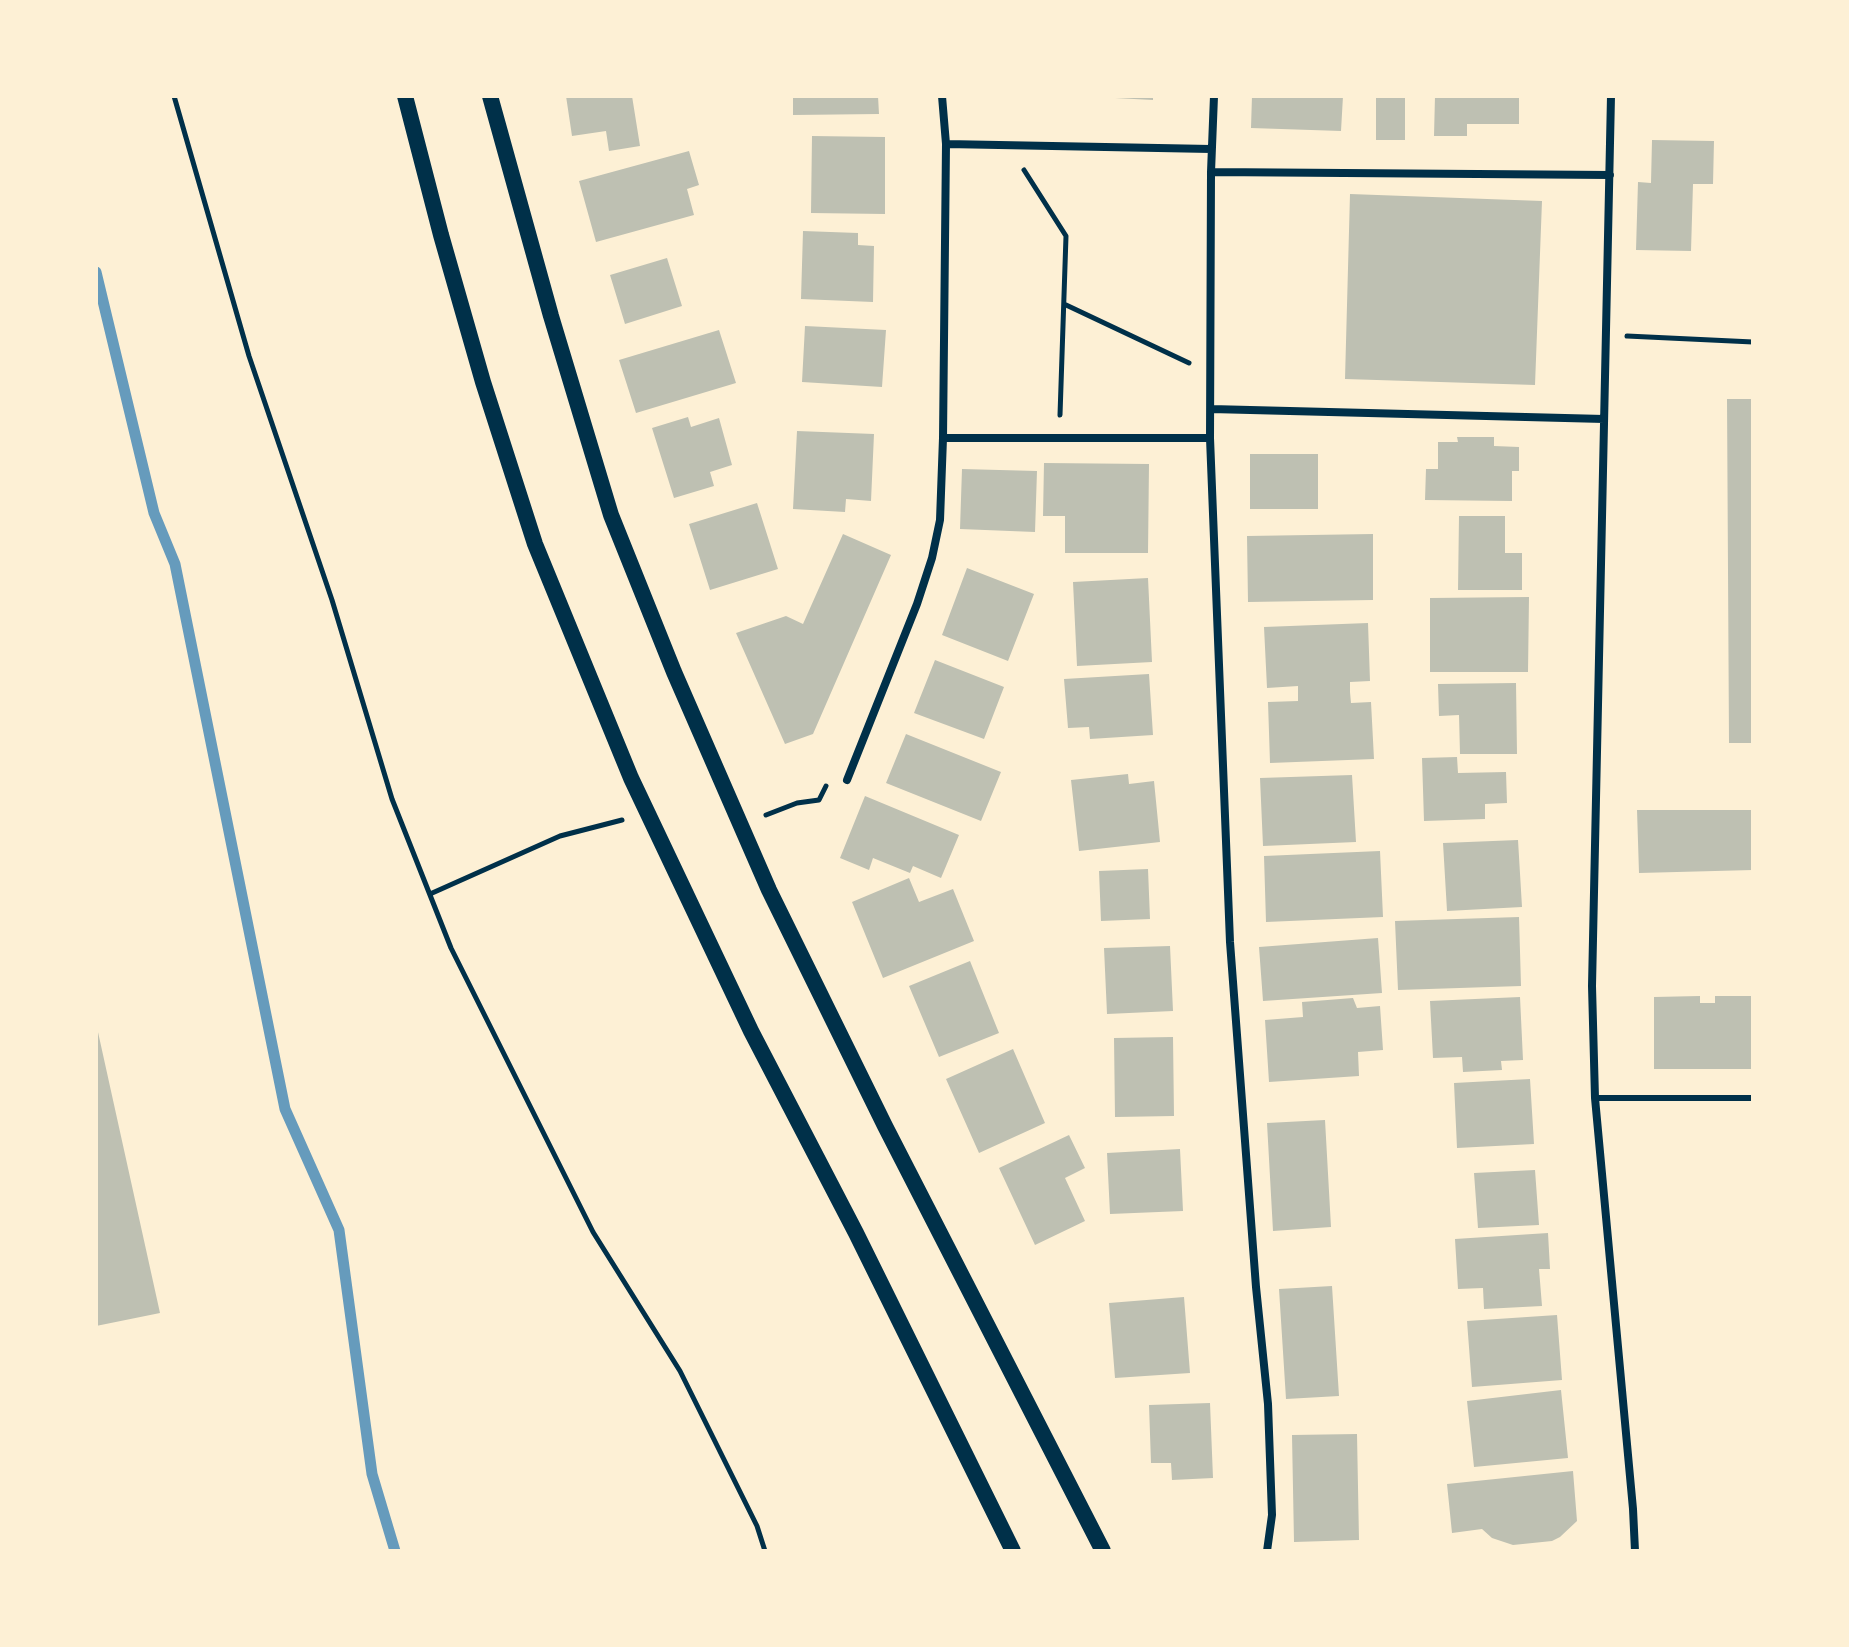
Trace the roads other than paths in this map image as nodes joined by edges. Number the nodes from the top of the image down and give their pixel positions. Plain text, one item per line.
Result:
1 (405, 96) edge
2 (490, 96) edge
3 (942, 96) edge
4 (1214, 96) edge
5 (1611, 96) edge
6 (946, 144) junction
7 (1211, 149) junction
8 (1211, 172) junction
9 (1610, 175) junction
10 (1211, 409) junction
11 (1604, 419) junction
12 (943, 438) junction
13 (1210, 438) junction
14 (847, 780) dead end
15 (1595, 1098) junction
16 (1753, 1098) edge
17 (1013, 1551) edge
18 (1103, 1551) edge
19 (1267, 1551) edge
20 (1635, 1551) edge

1 - 17 main road
2 - 18 main road
3 - 6 street
4 - 7 street
5 - 9 street
6 - 7 street
6 - 12 street
7 - 8 street
8 - 9 street
8 - 10 street
9 - 11 street
10 - 11 street
10 - 13 street
11 - 15 street
12 - 13 street
12 - 14 street
13 - 19 street
15 - 16 lane
15 - 20 street

